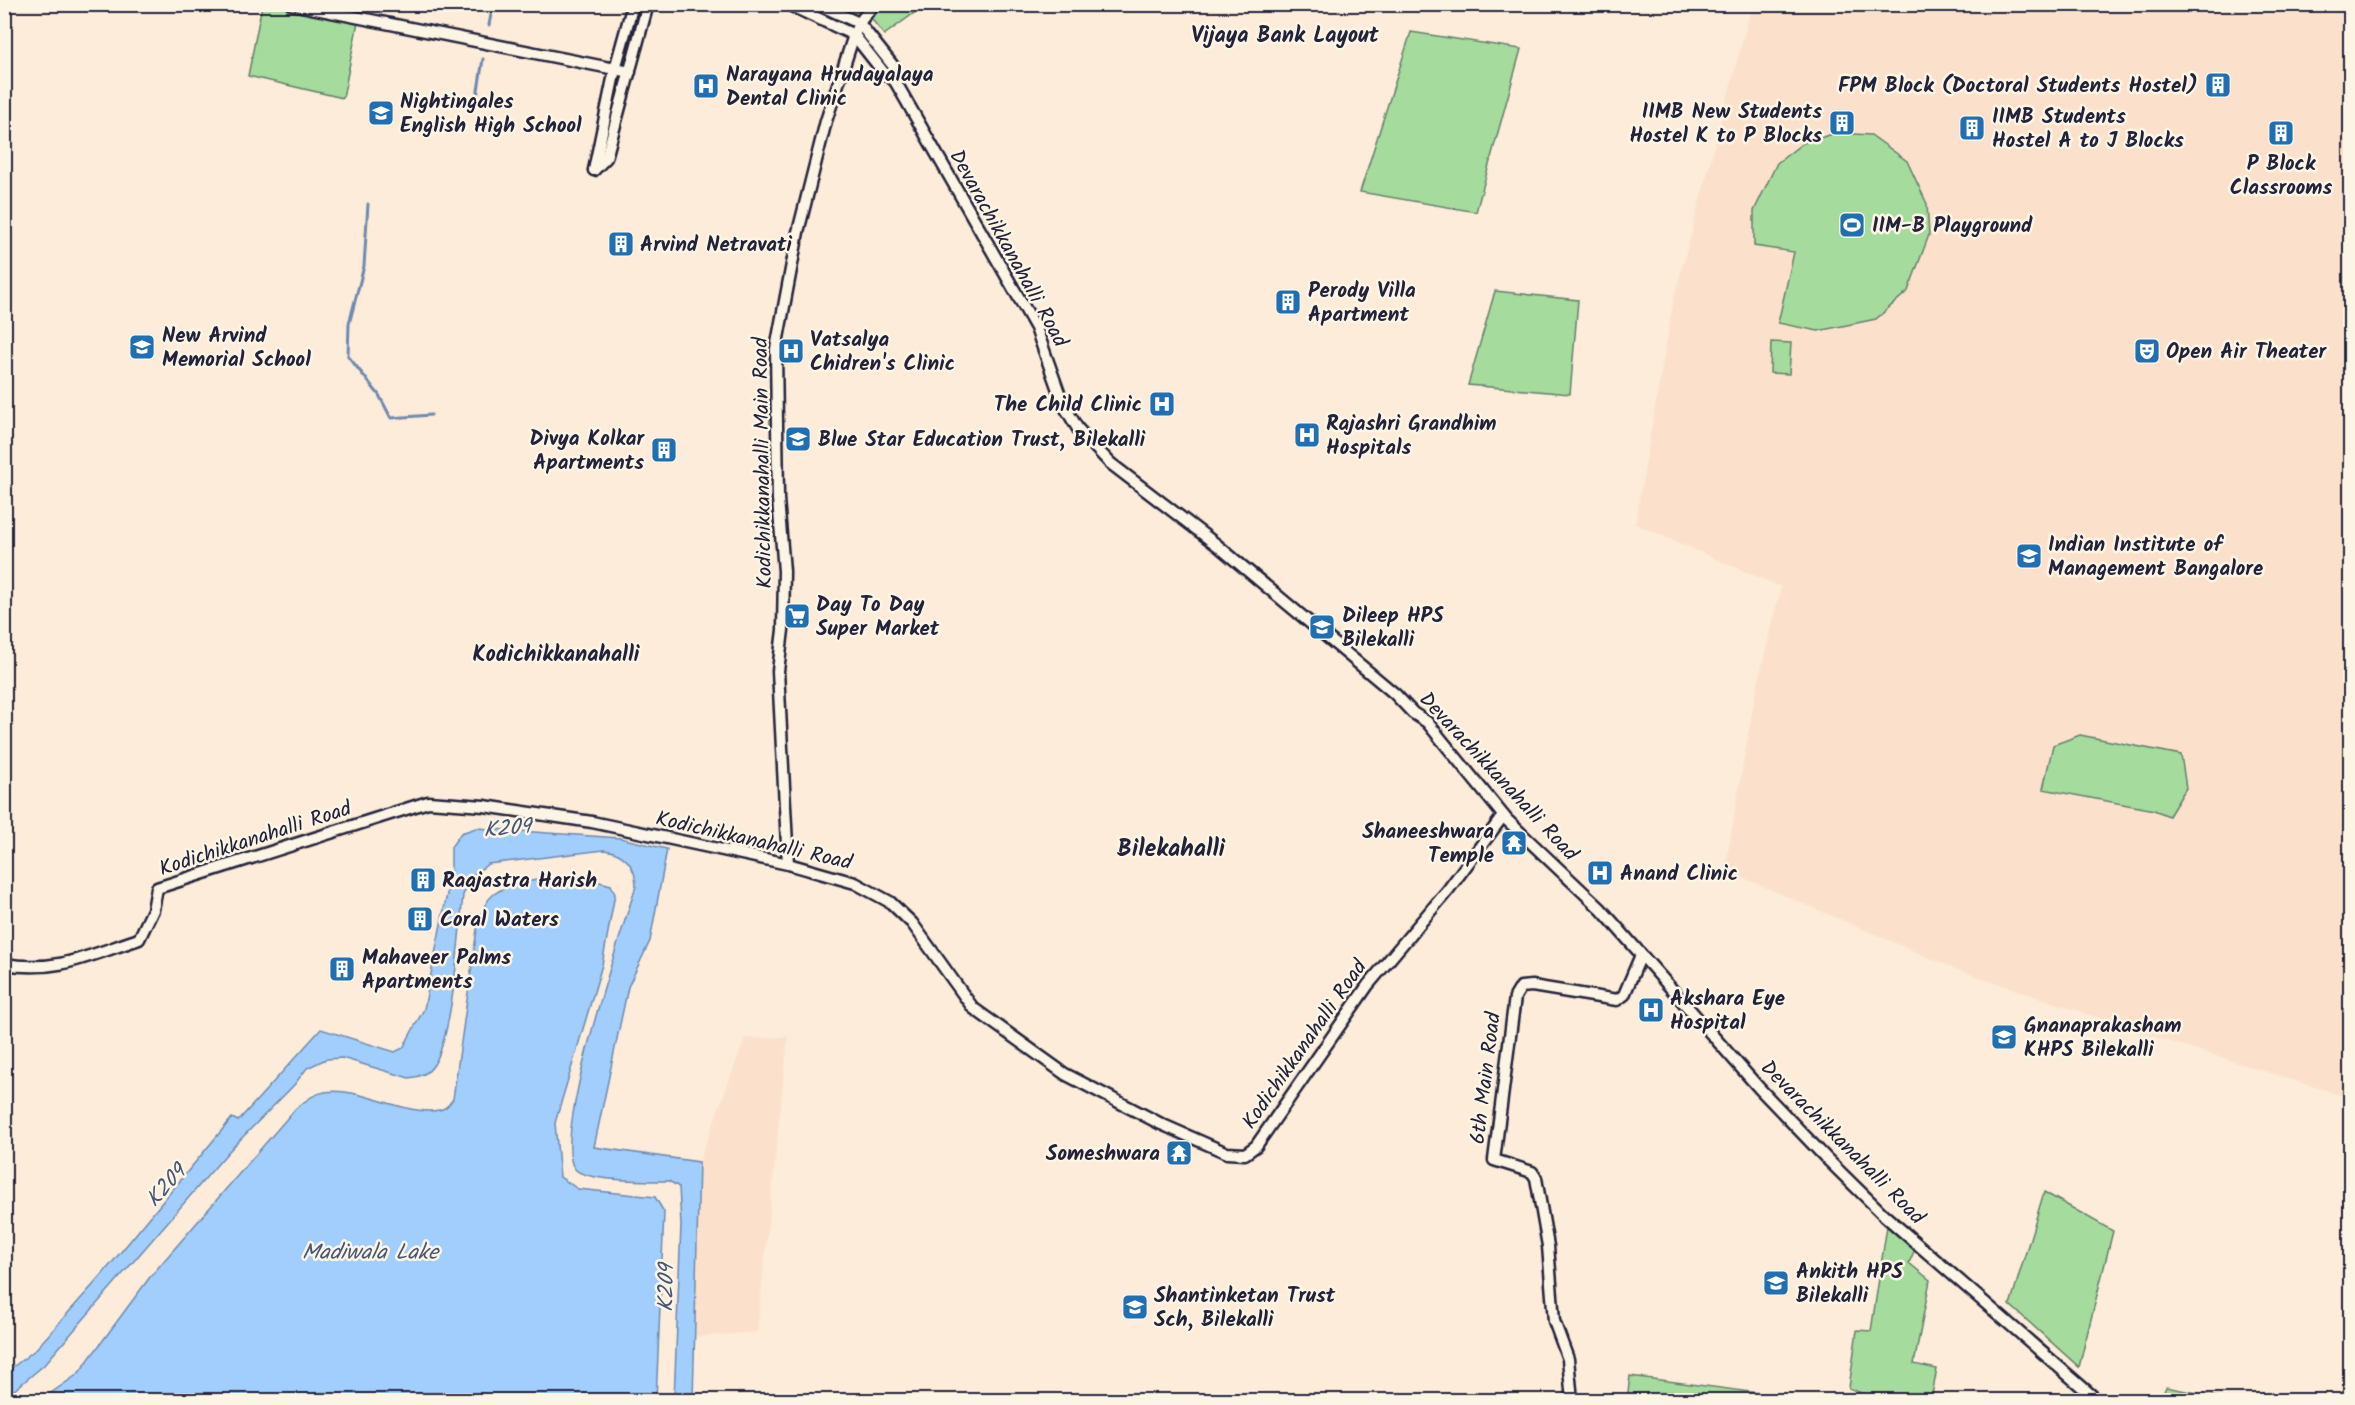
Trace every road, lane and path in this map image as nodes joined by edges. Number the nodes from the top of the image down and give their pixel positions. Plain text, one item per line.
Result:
1 (291, 4) edge
2 (633, 4) edge
3 (648, 4) edge
4 (787, 4) edge
5 (816, 4) edge
6 (874, 4) edge
7 (859, 23) junction
8 (854, 35) junction
9 (615, 69) junction
10 (630, 72) junction
11 (895, 81) junction
12 (1503, 816) junction
13 (788, 864) junction
14 (1641, 955) junction
15 (4, 964) edge
16 (1572, 1401) edge
17 (2097, 1401) edge

1 - 9 street
2 - 9 street
3 - 10 street
4 - 8 street, Devarachikkanahalli Road
5 - 7 street
6 - 7 street
7 - 8 street
7 - 11 street, Devarachikkanahalli Road
8 - 11 street, Devarachikkanahalli Road
8 - 13 street, Kodichikkanahalli Main Road
9 - 10 street
9 - 10 street
11 - 12 street, Devarachikkanahalli Road
12 - 13 street, Kodichikkanahalli Road
12 - 14 street, Devarachikkanahalli Road
13 - 15 street, Kodichikkanahalli Road
14 - 16 street, 6th Main Road
14 - 17 street, Devarachikkanahalli Road

